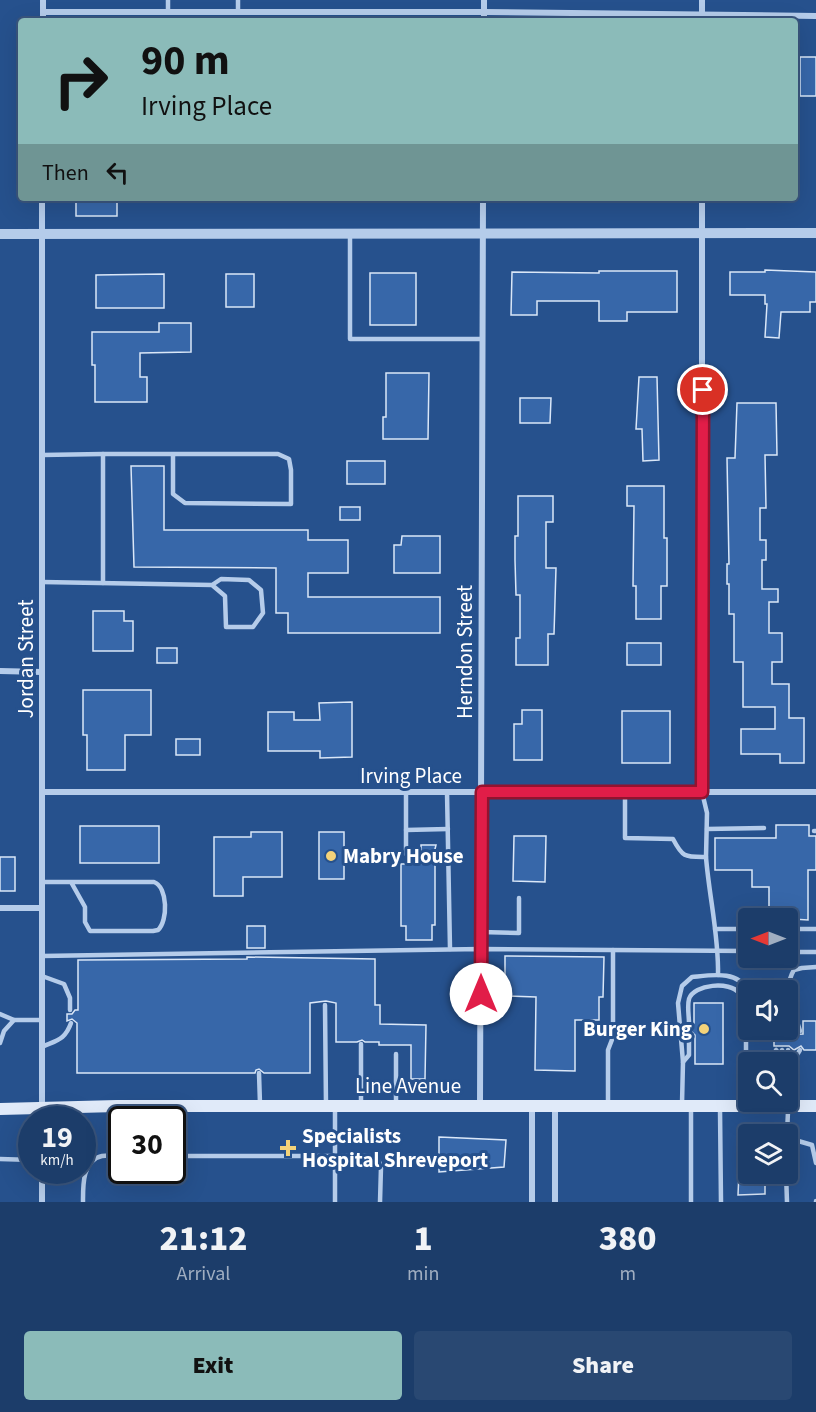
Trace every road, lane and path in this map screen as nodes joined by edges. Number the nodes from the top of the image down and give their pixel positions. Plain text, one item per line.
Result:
1 (43, 0) edge
2 (168, 0) edge
3 (238, 0) edge
4 (484, 0) edge
5 (702, 0) edge
6 (43, 12) junction
7 (168, 12) junction
8 (238, 12) junction
9 (484, 12) junction
10 (816, 16) edge
11 (43, 18) edge
12 (484, 18) edge
13 (702, 18) edge
14 (42, 201) edge
15 (483, 201) edge
16 (702, 201) edge
17 (350, 233) junction
18 (483, 233) junction
19 (702, 233) junction
20 (816, 233) edge
21 (0, 234) edge
22 (42, 234) junction
23 (482, 339) junction
24 (103, 454) junction
25 (173, 454) junction
26 (42, 455) junction
27 (42, 582) junction
28 (103, 583) junction
29 (212, 585) junction
30 (0, 671) edge
31 (42, 672) junction
32 (42, 792) junction
33 (406, 792) junction
34 (447, 792) junction
35 (482, 792) junction
36 (625, 792) junction
37 (702, 792) junction
38 (816, 792) edge
39 (764, 828) dead end
40 (448, 829) junction
41 (707, 829) junction
42 (406, 830) junction
43 (421, 854) dead end
44 (435, 854) dead end
45 (448, 854) junction
46 (706, 857) junction
47 (42, 882) junction
48 (71, 882) junction
49 (519, 898) dead end
50 (0, 908) edge
51 (42, 908) junction
52 (715, 929) junction
53 (738, 929) edge
54 (798, 929) edge
55 (816, 929) edge
56 (481, 932) junction
57 (481, 949) junction
58 (450, 950) junction
59 (613, 950) junction
60 (719, 951) junction
61 (738, 951) edge
62 (798, 952) edge
63 (816, 952) edge
64 (42, 956) junction
65 (816, 968) edge
66 (718, 975) junction
67 (42, 976) junction
68 (739, 980) edge
69 (789, 980) edge
70 (738, 994) edge
71 (326, 1005) dead end
72 (70, 1010) dead end
73 (0, 1014) edge
74 (14, 1020) junction
75 (42, 1020) junction
76 (71, 1023) dead end
77 (689, 1023) dead end
78 (689, 1035) dead end
79 (0, 1043) edge
80 (361, 1044) dead end
81 (42, 1047) junction
82 (396, 1054) dead end
83 (683, 1062) junction
84 (788, 1064) edge
85 (259, 1073) dead end
86 (42, 1106) edge
87 (260, 1106) junction
88 (330, 1106) junction
89 (362, 1106) junction
90 (396, 1106) junction
91 (480, 1106) junction
92 (532, 1106) junction
93 (555, 1106) junction
94 (608, 1106) junction
95 (687, 1106) junction
96 (720, 1106) junction
97 (738, 1106) edge
98 (798, 1106) edge
99 (816, 1106) edge
100 (0, 1109) edge
101 (18, 1111) edge
102 (96, 1111) edge
103 (798, 1140) edge
104 (108, 1156) edge
105 (186, 1156) edge
106 (335, 1156) junction
107 (0, 1159) edge
108 (18, 1160) edge
109 (816, 1162) edge
110 (42, 1184) edge
111 (786, 1184) edge
112 (42, 1202) edge
113 (83, 1202) edge
114 (335, 1202) edge
115 (380, 1202) edge
116 (532, 1202) edge
117 (555, 1202) edge
118 (691, 1202) edge
119 (721, 1202) edge
120 (787, 1202) edge

1 - 6 street
2 - 7 lane
3 - 8 lane
4 - 9 street
5 - 13 street
6 - 7 street
6 - 11 street
7 - 8 street
8 - 9 street
9 - 12 street
9 - 13 street
10 - 13 street
14 - 22 street, Jordan Street
15 - 18 street, Herndon Street
16 - 19 street
17 - 18 street
17 - 22 street
17 - 23 lane
18 - 19 street
18 - 23 street, Herndon Street
19 - 20 street
19 - 37 street
21 - 22 street
22 - 26 street, Jordan Street
23 - 35 street, Herndon Street
24 - 25 lane
24 - 26 lane
24 - 28 lane
25 - 25 lane
26 - 27 street, Jordan Street
27 - 28 lane
27 - 31 street, Jordan Street
28 - 29 lane
29 - 29 lane
30 - 31 street
31 - 32 street, Jordan Street
32 - 33 street, Irving Place
32 - 47 street, Jordan Street
33 - 34 street, Irving Place
33 - 42 lane
34 - 35 street, Irving Place
34 - 40 lane
35 - 36 street, Irving Place
35 - 56 street, Herndon Street
36 - 37 street, Irving Place
36 - 46 lane
37 - 38 street, Irving Place
37 - 41 lane
39 - 41 lane
40 - 42 lane
40 - 45 lane
41 - 46 lane
42 - 43 lane
44 - 45 lane
45 - 58 lane
46 - 52 lane
47 - 48 lane
47 - 51 street, Jordan Street
48 - 48 lane
49 - 56 lane
50 - 51 street
51 - 64 street, Jordan Street
52 - 53 lane
52 - 60 lane
54 - 55 lane
56 - 57 street, Herndon Street
57 - 58 lane
57 - 59 lane
57 - 91 street, Herndon Street
58 - 64 lane
59 - 60 lane
59 - 94 lane
60 - 61 lane
60 - 66 lane
62 - 63 lane
64 - 67 street, Jordan Street
65 - 69 lane
66 - 68 lane
66 - 83 lane
67 - 72 lane
67 - 75 street, Jordan Street
70 - 77 lane
71 - 88 lane
73 - 74 lane
74 - 75 lane
74 - 79 lane
75 - 81 street, Jordan Street
76 - 81 lane
78 - 83 lane
80 - 89 lane
81 - 86 street, Jordan Street
82 - 90 lane
83 - 95 lane
84 - 84 lane
85 - 87 lane
87 - 88 main road, Line Avenue
87 - 102 main road, Line Avenue
88 - 89 main road, Line Avenue
88 - 106 lane
89 - 90 main road, Line Avenue
90 - 91 main road, Line Avenue
91 - 92 main road, Line Avenue
92 - 93 main road, Line Avenue
92 - 116 street
93 - 94 main road, Line Avenue
93 - 117 street
94 - 95 main road, Line Avenue
95 - 96 main road, Line Avenue
95 - 118 lane
96 - 97 main road, Line Avenue
96 - 119 lane
98 - 99 main road, Line Avenue
100 - 101 main road, Line Avenue
103 - 109 lane
104 - 113 lane
105 - 106 lane
106 - 114 lane
106 - 115 lane
107 - 108 lane
110 - 112 street
111 - 120 lane

